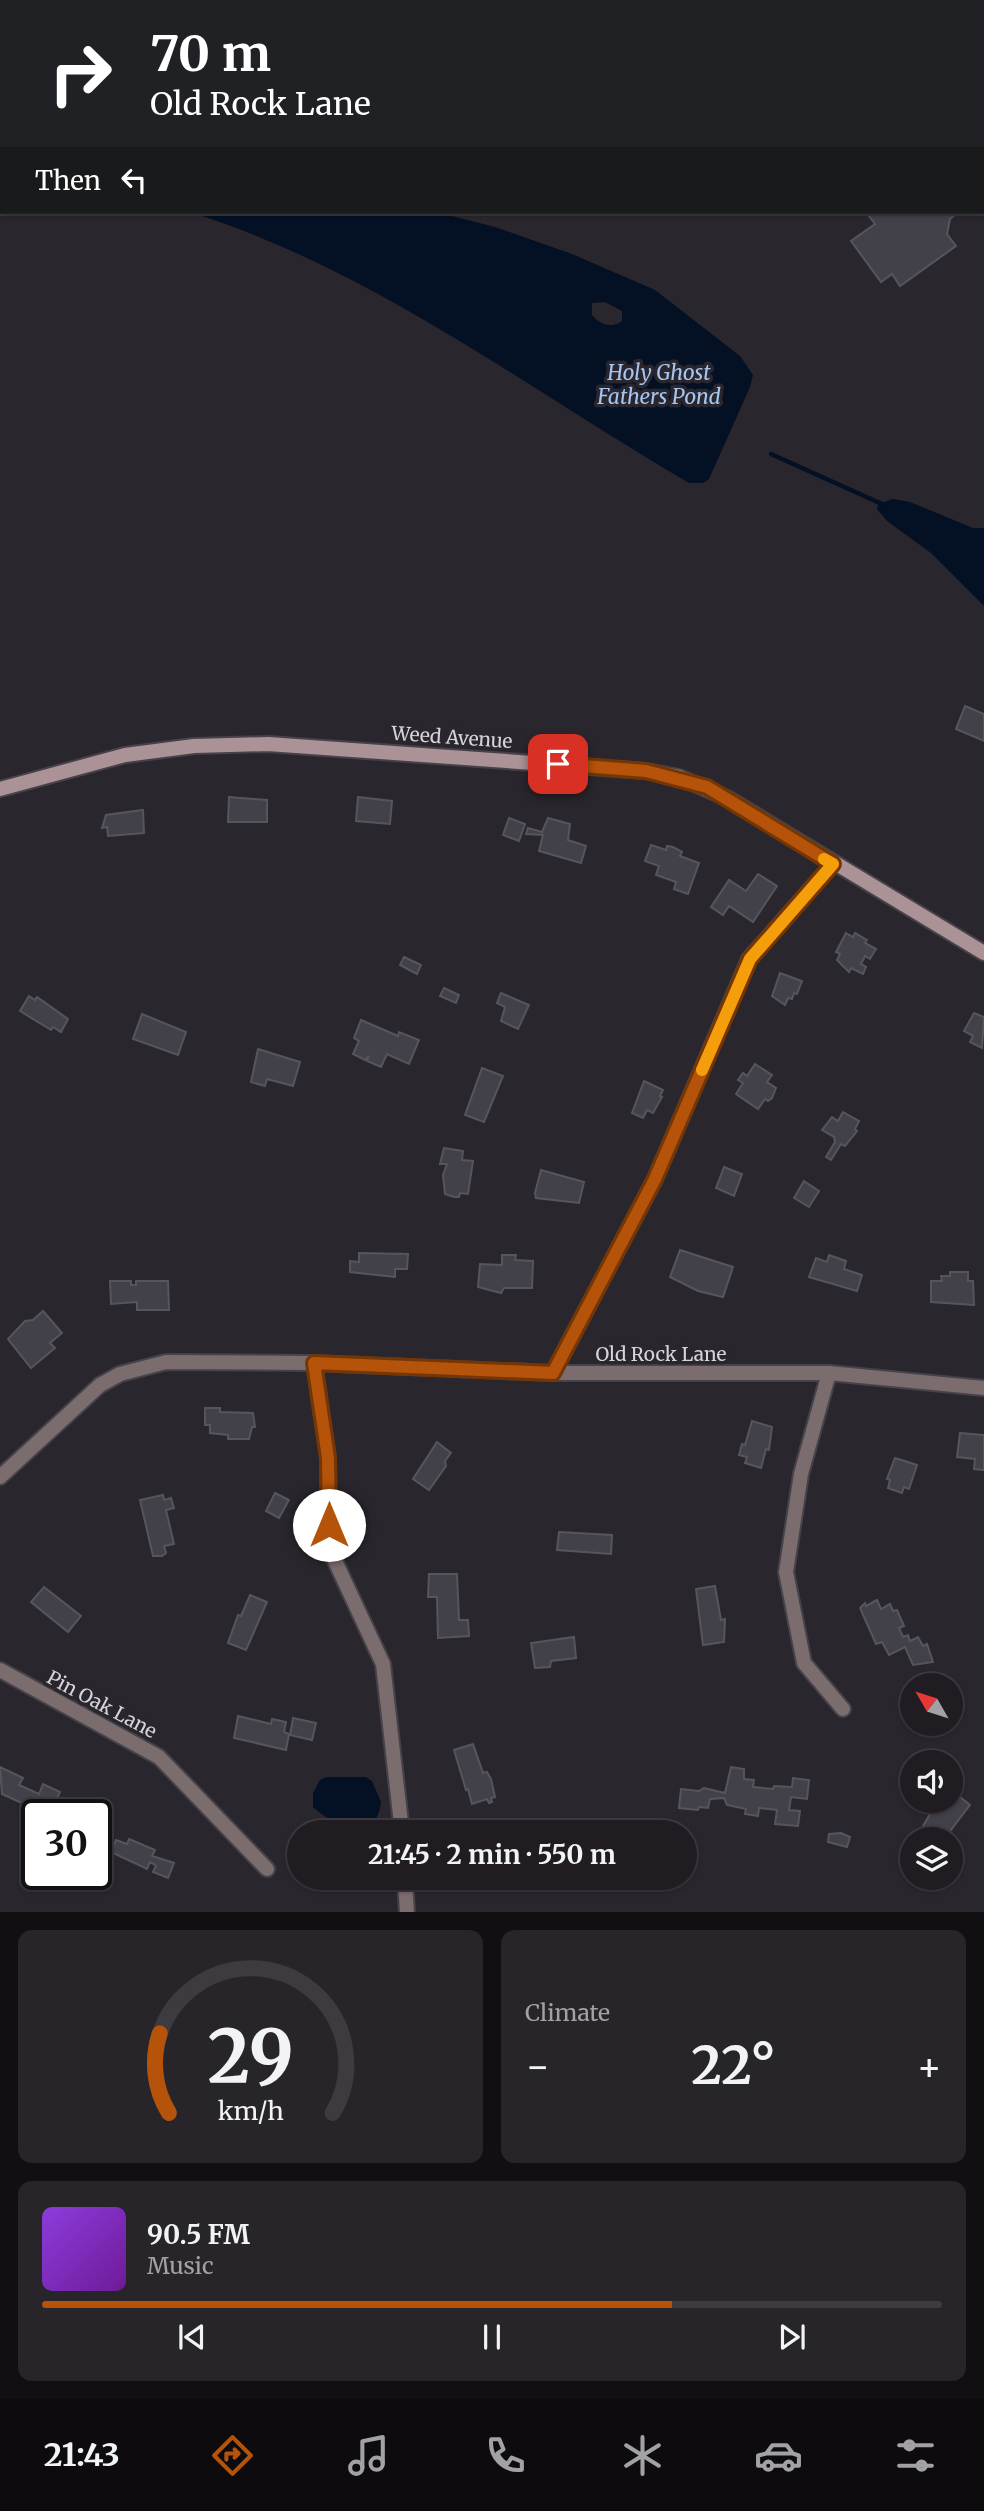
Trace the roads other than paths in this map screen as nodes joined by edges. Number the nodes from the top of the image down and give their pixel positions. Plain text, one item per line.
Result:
1 (0, 789) edge
2 (833, 864) junction
3 (984, 953) edge
4 (314, 1363) junction
5 (553, 1373) junction
6 (829, 1373) junction
7 (984, 1388) edge
8 (0, 1477) edge
9 (0, 1670) edge
10 (843, 1710) dead end
11 (401, 1820) edge
12 (267, 1869) dead end
13 (406, 1890) edge
14 (407, 1912) edge

1 - 2 main road, Weed Avenue
2 - 3 main road, Weed Avenue
2 - 5 street
4 - 5 street, Old Rock Lane
4 - 8 street, Old Rock Lane
4 - 11 street
5 - 6 street, Old Rock Lane
6 - 7 street, Old Rock Lane
6 - 10 street
9 - 12 street, Pin Oak Lane
13 - 14 street

